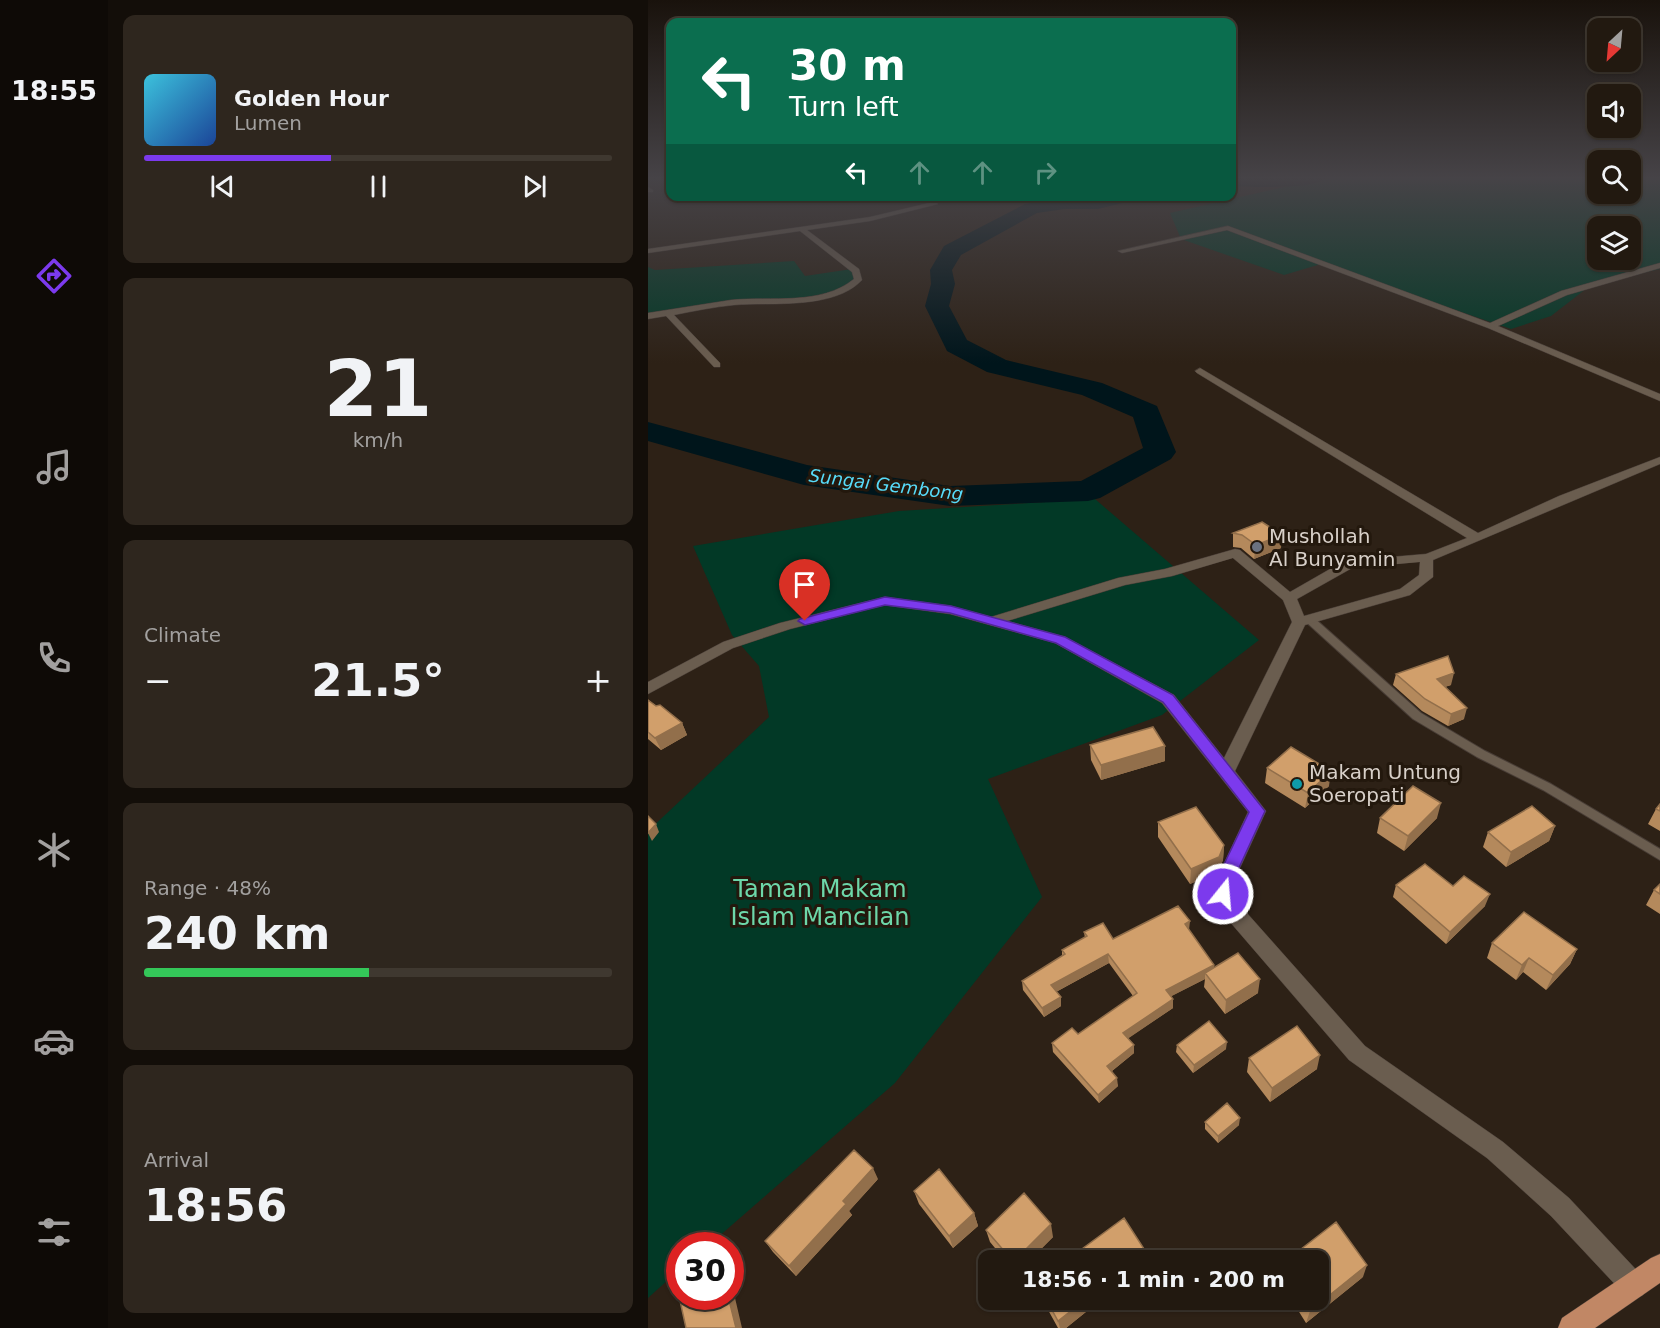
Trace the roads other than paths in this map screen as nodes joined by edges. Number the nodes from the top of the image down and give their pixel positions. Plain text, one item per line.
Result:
1 (732, 239) edge
2 (814, 239) edge
3 (1177, 239) edge
4 (1257, 239) edge
5 (648, 251) edge
6 (1122, 251) dead end
7 (1659, 266) edge
8 (668, 313) junction
9 (648, 316) edge
10 (1491, 326) junction
11 (717, 365) dead end
12 (1200, 371) dead end
13 (1660, 398) edge
14 (1660, 460) edge
15 (1477, 538) junction
16 (1427, 558) junction
17 (1289, 598) junction
18 (991, 621) junction
19 (1304, 621) junction
20 (648, 689) edge
21 (1226, 772) junction
22 (1660, 855) edge
23 (1660, 1267) edge
24 (1634, 1286) junction
25 (1572, 1328) edge

1 - 5 street
2 - 8 street
3 - 6 street
4 - 10 street
7 - 10 street
8 - 9 street
8 - 11 street
10 - 13 street
12 - 15 street
14 - 15 street
15 - 16 street
16 - 17 street
16 - 19 street
17 - 18 street
17 - 19 street
18 - 20 street
18 - 21 street
19 - 21 street
19 - 22 lane
21 - 24 street
23 - 24 main road
24 - 25 main road

